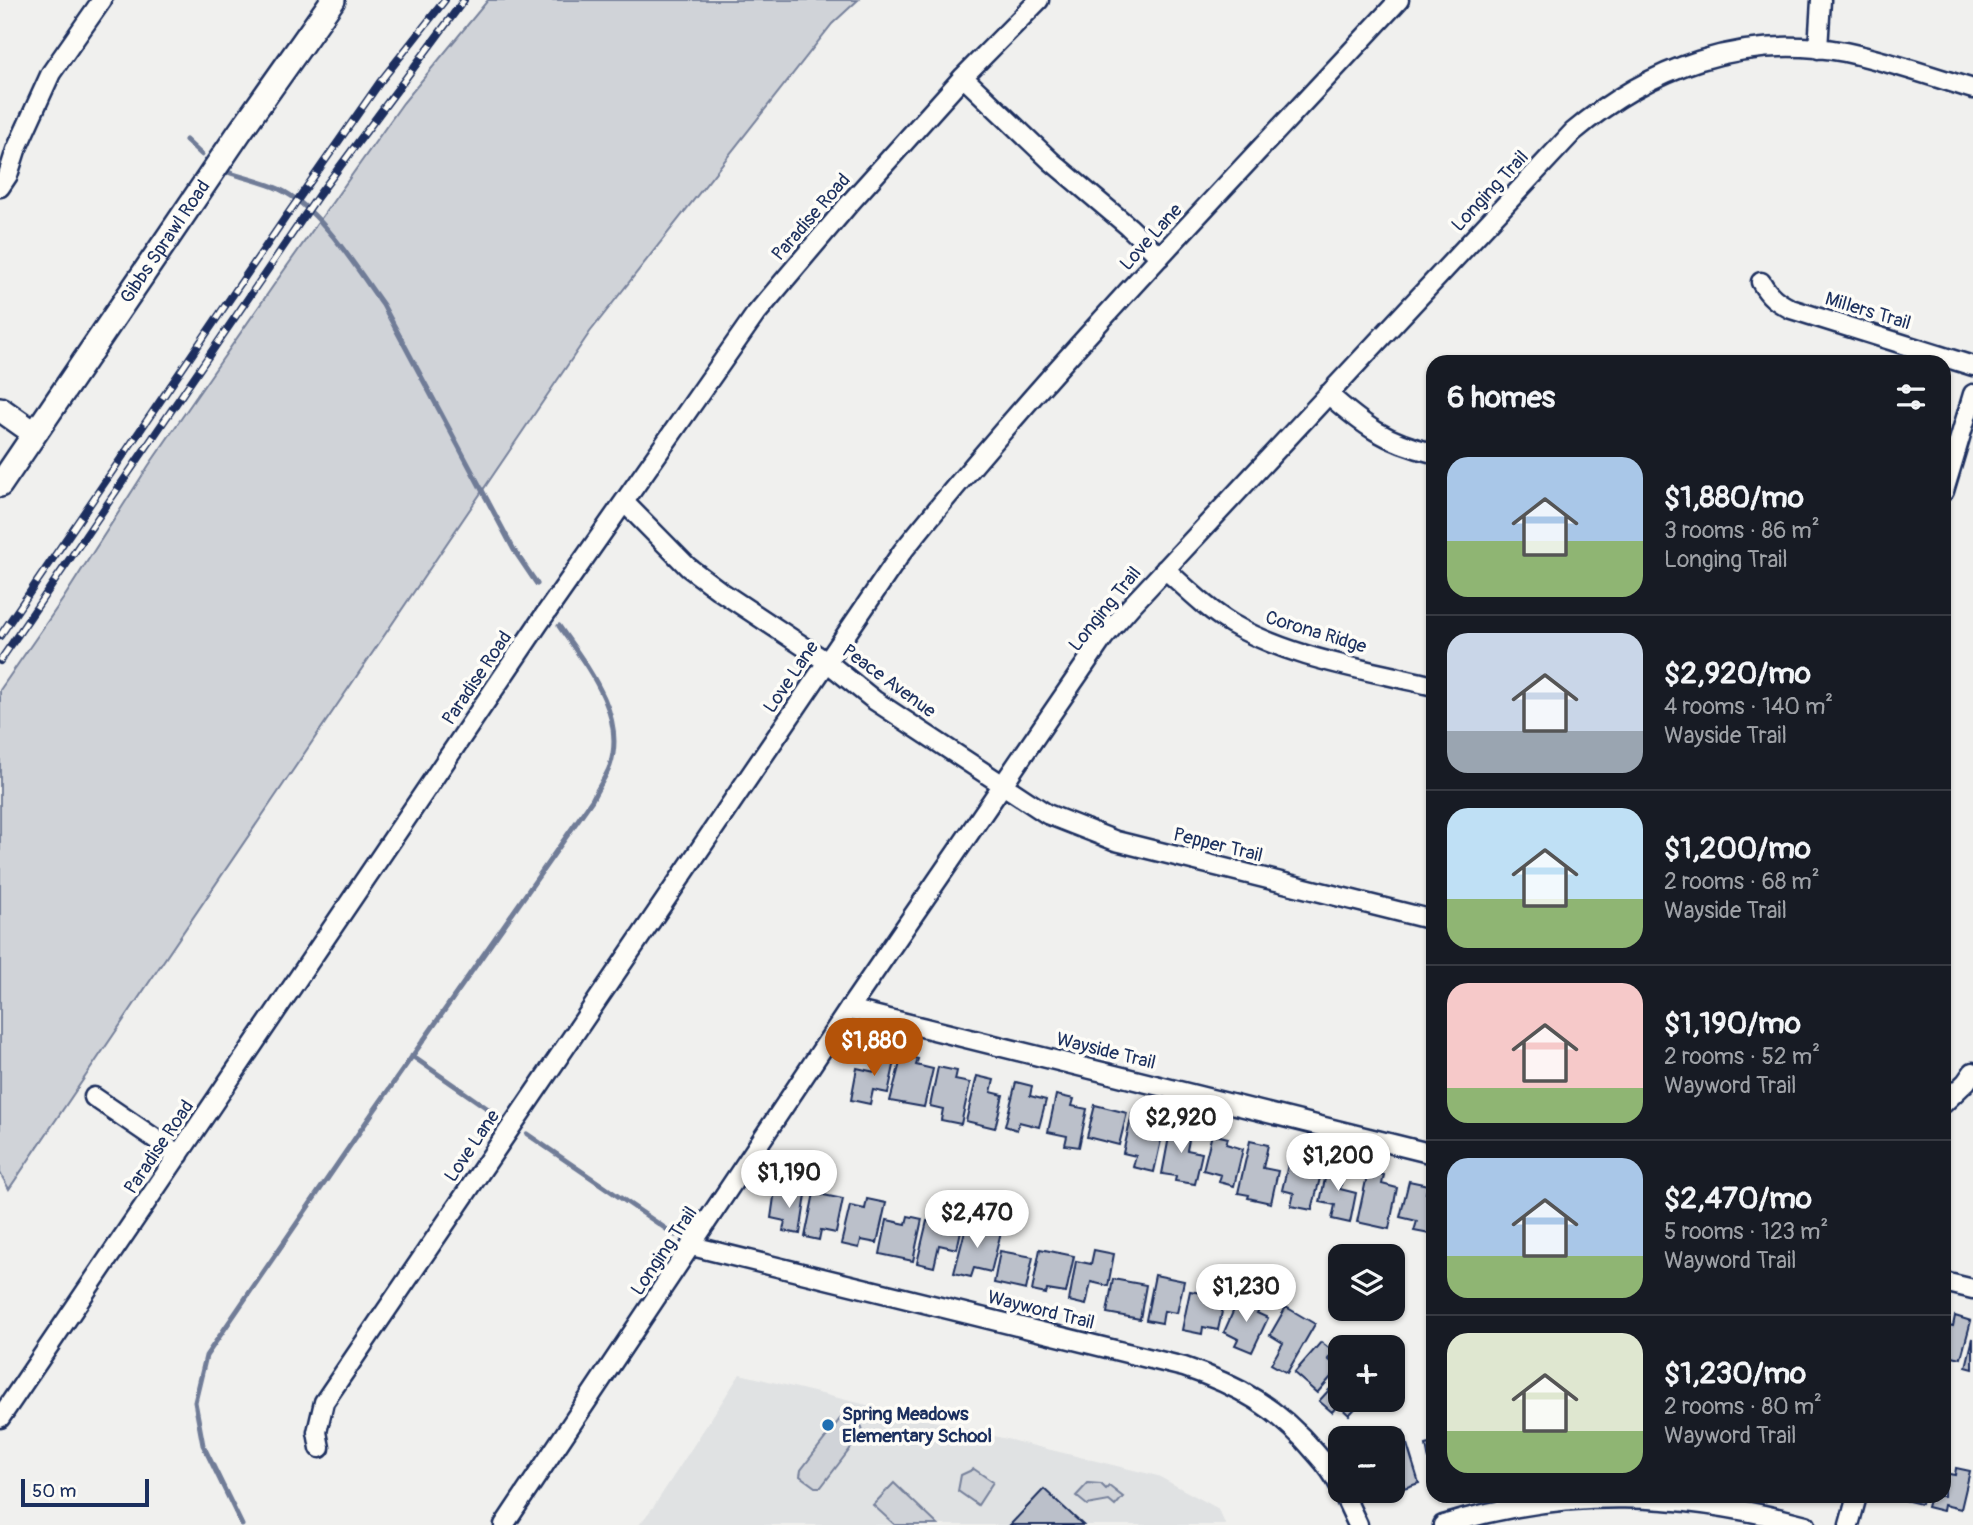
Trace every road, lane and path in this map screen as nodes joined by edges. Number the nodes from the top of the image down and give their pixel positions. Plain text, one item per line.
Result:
1 (102, 0) edge
2 (333, 0) edge
3 (1039, 0) edge
4 (1399, 0) edge
5 (1821, 0) edge
6 (1818, 48) junction
7 (963, 77) junction
8 (1973, 89) edge
9 (0, 139) edge
10 (16, 150) junction
11 (0, 187) edge
12 (1160, 257) junction
13 (1761, 282) dead end
14 (1937, 355) edge
15 (1951, 359) edge
16 (1973, 366) edge
17 (1328, 394) junction
18 (1973, 394) edge
19 (0, 409) edge
20 (34, 433) junction
21 (1426, 451) edge
22 (1951, 468) edge
23 (0, 485) edge
24 (624, 502) junction
25 (1165, 569) junction
26 (827, 662) junction
27 (1426, 684) edge
28 (1003, 785) junction
29 (1426, 918) edge
30 (849, 1009) junction
31 (1973, 1072) edge
32 (1951, 1096) edge
33 (94, 1097) dead end
34 (1426, 1152) edge
35 (179, 1155) junction
36 (692, 1246) junction
37 (1951, 1284) edge
38 (1973, 1289) edge
39 (0, 1418) edge
40 (320, 1448) dead end
41 (1328, 1467) edge
42 (1348, 1503) edge
43 (1538, 1503) edge
44 (1700, 1503) edge
45 (1855, 1503) edge
46 (504, 1525) edge
47 (1358, 1525) edge
48 (1443, 1525) edge
49 (1806, 1525) edge
50 (1849, 1525) edge

1 - 10 street
2 - 20 main road, Gibbs Sprawl Road
3 - 7 street, Paradise Road
4 - 12 street, Love Lane
5 - 6 street
6 - 8 street, Longing Trail
6 - 17 street, Longing Trail
7 - 12 street
7 - 24 street, Paradise Road
9 - 10 street
10 - 11 street
12 - 26 street, Love Lane
13 - 14 street, Millers Trail
15 - 16 street, Millers Trail
17 - 21 street
17 - 25 street, Longing Trail
18 - 22 street
19 - 20 main road
20 - 23 main road, Gibbs Sprawl Road
24 - 26 street, Peace Avenue
24 - 35 street, Paradise Road
25 - 27 street, Corona Ridge
25 - 28 street, Longing Trail
26 - 28 street, Peace Avenue
26 - 40 street, Love Lane
28 - 29 street, Pepper Trail
28 - 30 street, Longing Trail
30 - 34 street, Wayside Trail
30 - 36 street, Longing Trail
31 - 32 street
33 - 35 street
35 - 39 street, Paradise Road
36 - 41 street, Wayword Trail
36 - 46 street, Longing Trail
37 - 38 street
42 - 47 street, Wayword Trail
43 - 48 street
44 - 49 street
45 - 50 street

